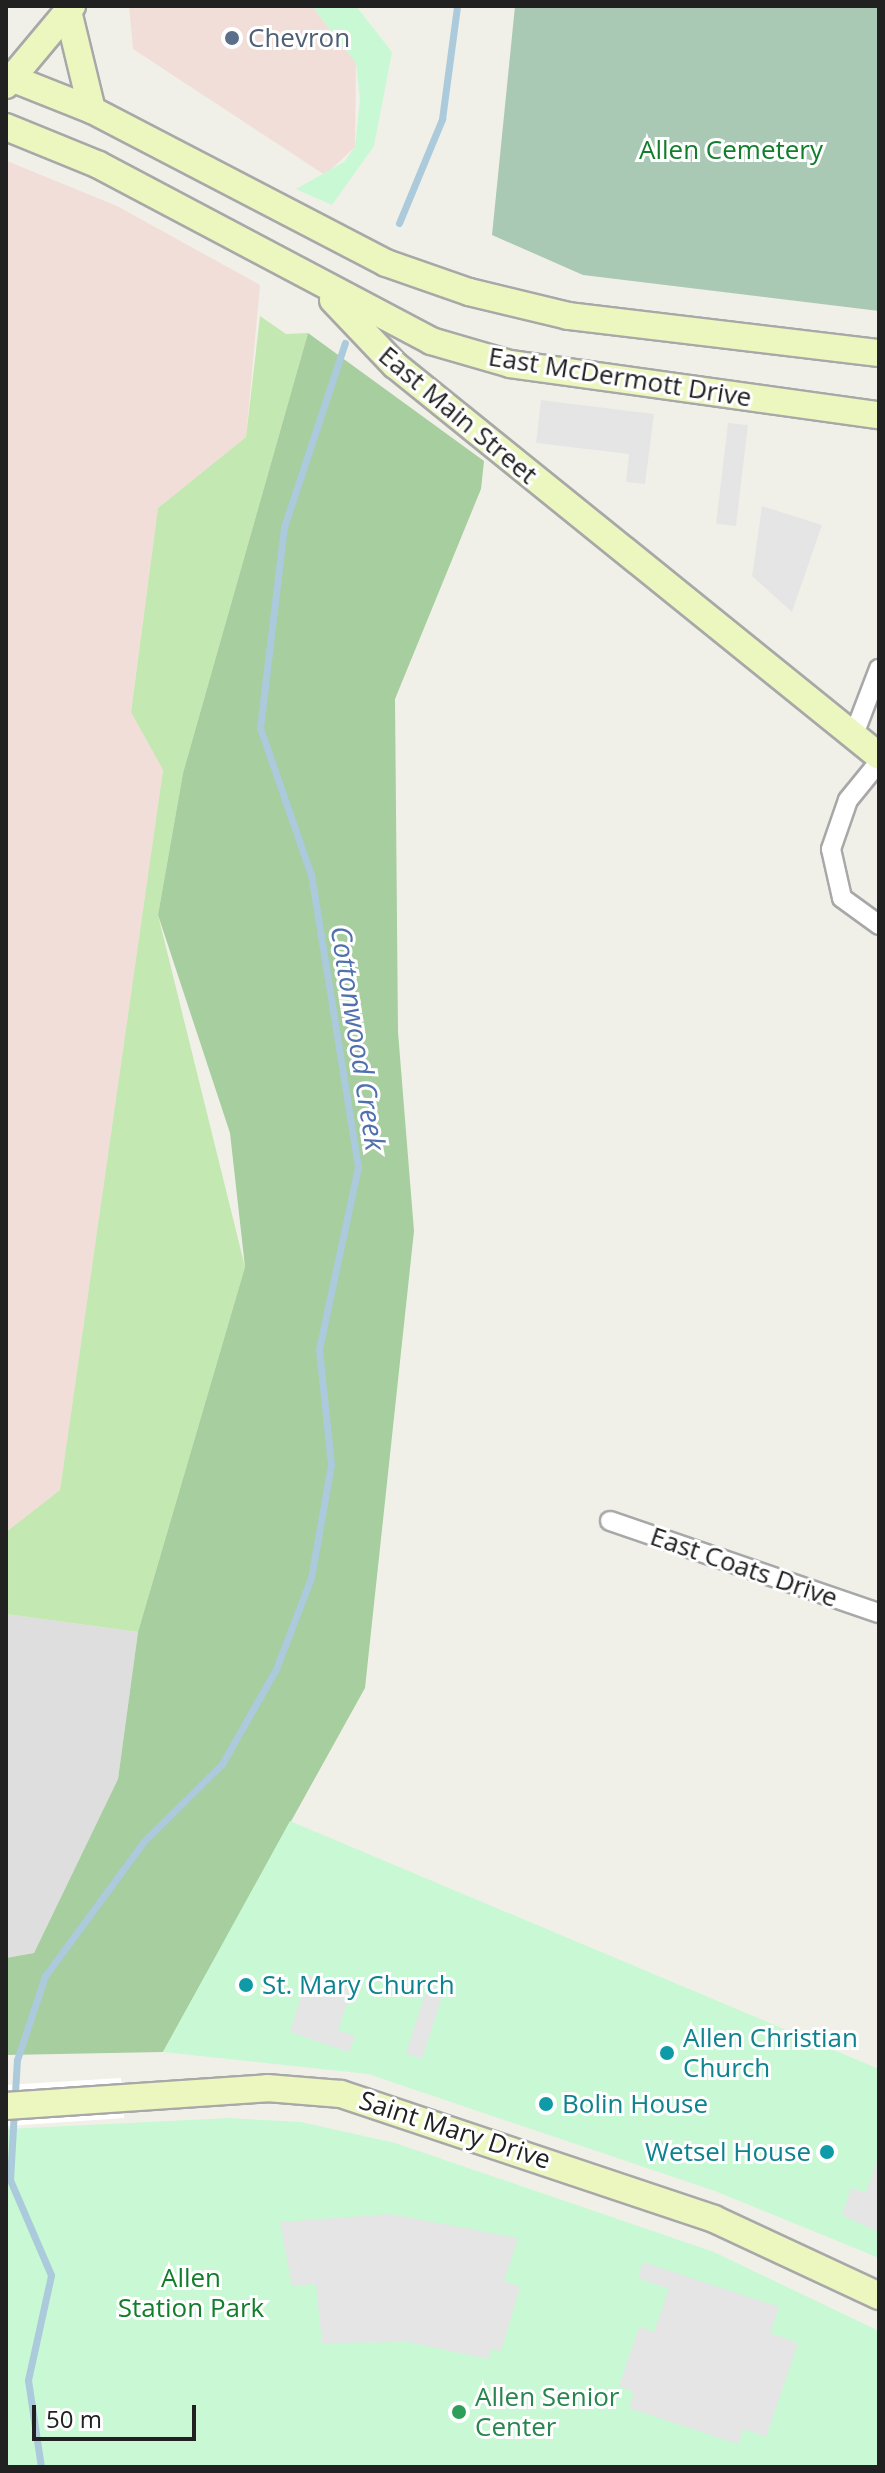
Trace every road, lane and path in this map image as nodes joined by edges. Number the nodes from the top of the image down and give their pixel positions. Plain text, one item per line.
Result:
1 (70, 8) edge
2 (8, 80) edge
3 (92, 110) junction
4 (6, 127) edge
5 (325, 289) junction
6 (879, 353) edge
7 (879, 415) edge
8 (879, 669) edge
9 (853, 737) junction
10 (879, 759) edge
11 (879, 925) edge
12 (610, 1521) dead end
13 (879, 1613) edge
14 (6, 2106) edge
15 (879, 2296) edge

1 - 2 main road
1 - 3 main road
2 - 3 main road
3 - 6 main road, East McDermott Drive
4 - 5 main road, East Main Street
5 - 7 main road, East McDermott Drive
5 - 9 main road, East Main Street
8 - 9 street
9 - 10 main road, East Main Street
10 - 11 street
12 - 13 street, East Coats Drive
14 - 15 main road, Saint Mary Drive

